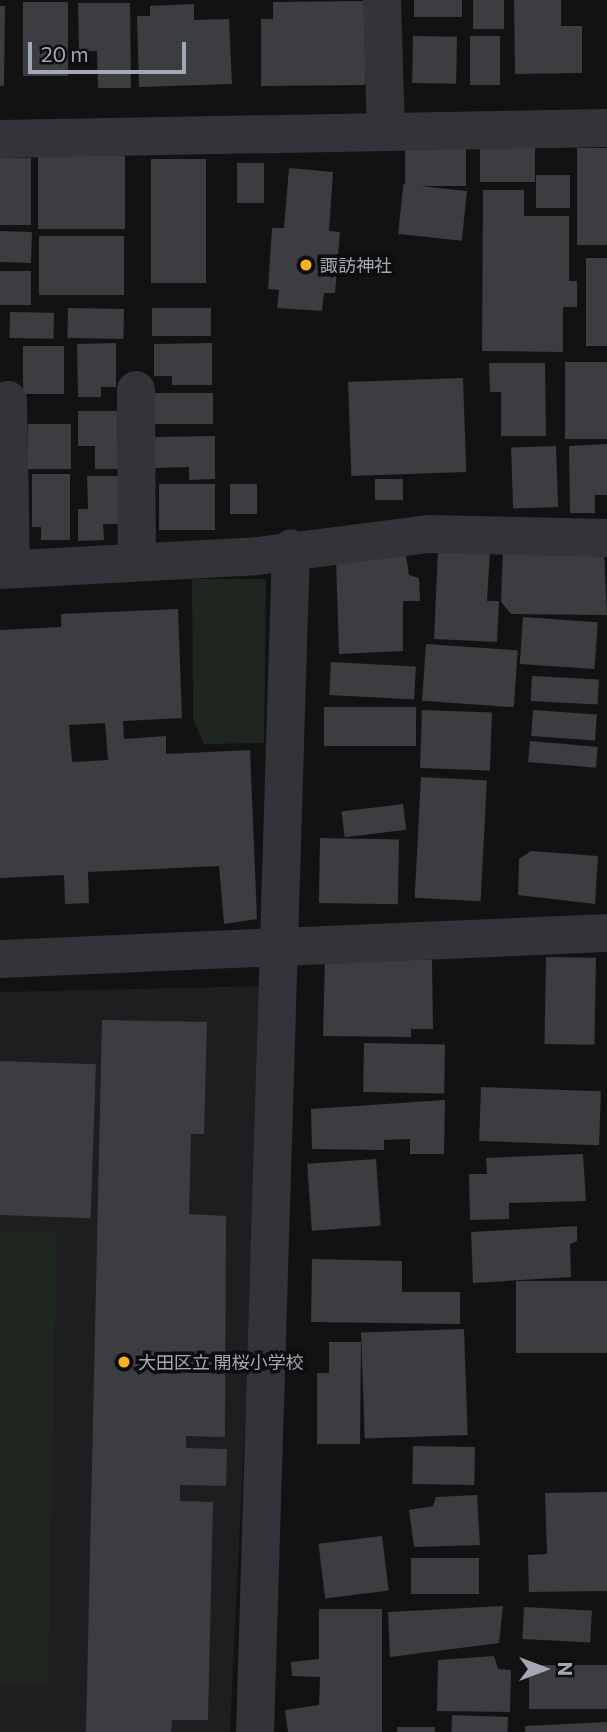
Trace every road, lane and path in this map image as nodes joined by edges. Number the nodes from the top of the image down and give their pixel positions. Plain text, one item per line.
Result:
1 (382, 0) edge
2 (607, 128) edge
3 (386, 132) junction
4 (0, 139) edge
5 (136, 390) dead end
6 (8, 400) dead end
7 (607, 538) edge
8 (292, 549) junction
9 (137, 562) junction
10 (5, 570) edge
11 (607, 933) edge
12 (282, 947) junction
13 (0, 958) edge
14 (255, 1732) edge

1 - 3 street
2 - 3 street
3 - 4 street
5 - 9 street
6 - 10 street
7 - 8 street
8 - 9 street
8 - 12 street
9 - 10 street
11 - 12 street
12 - 13 street
12 - 14 street

